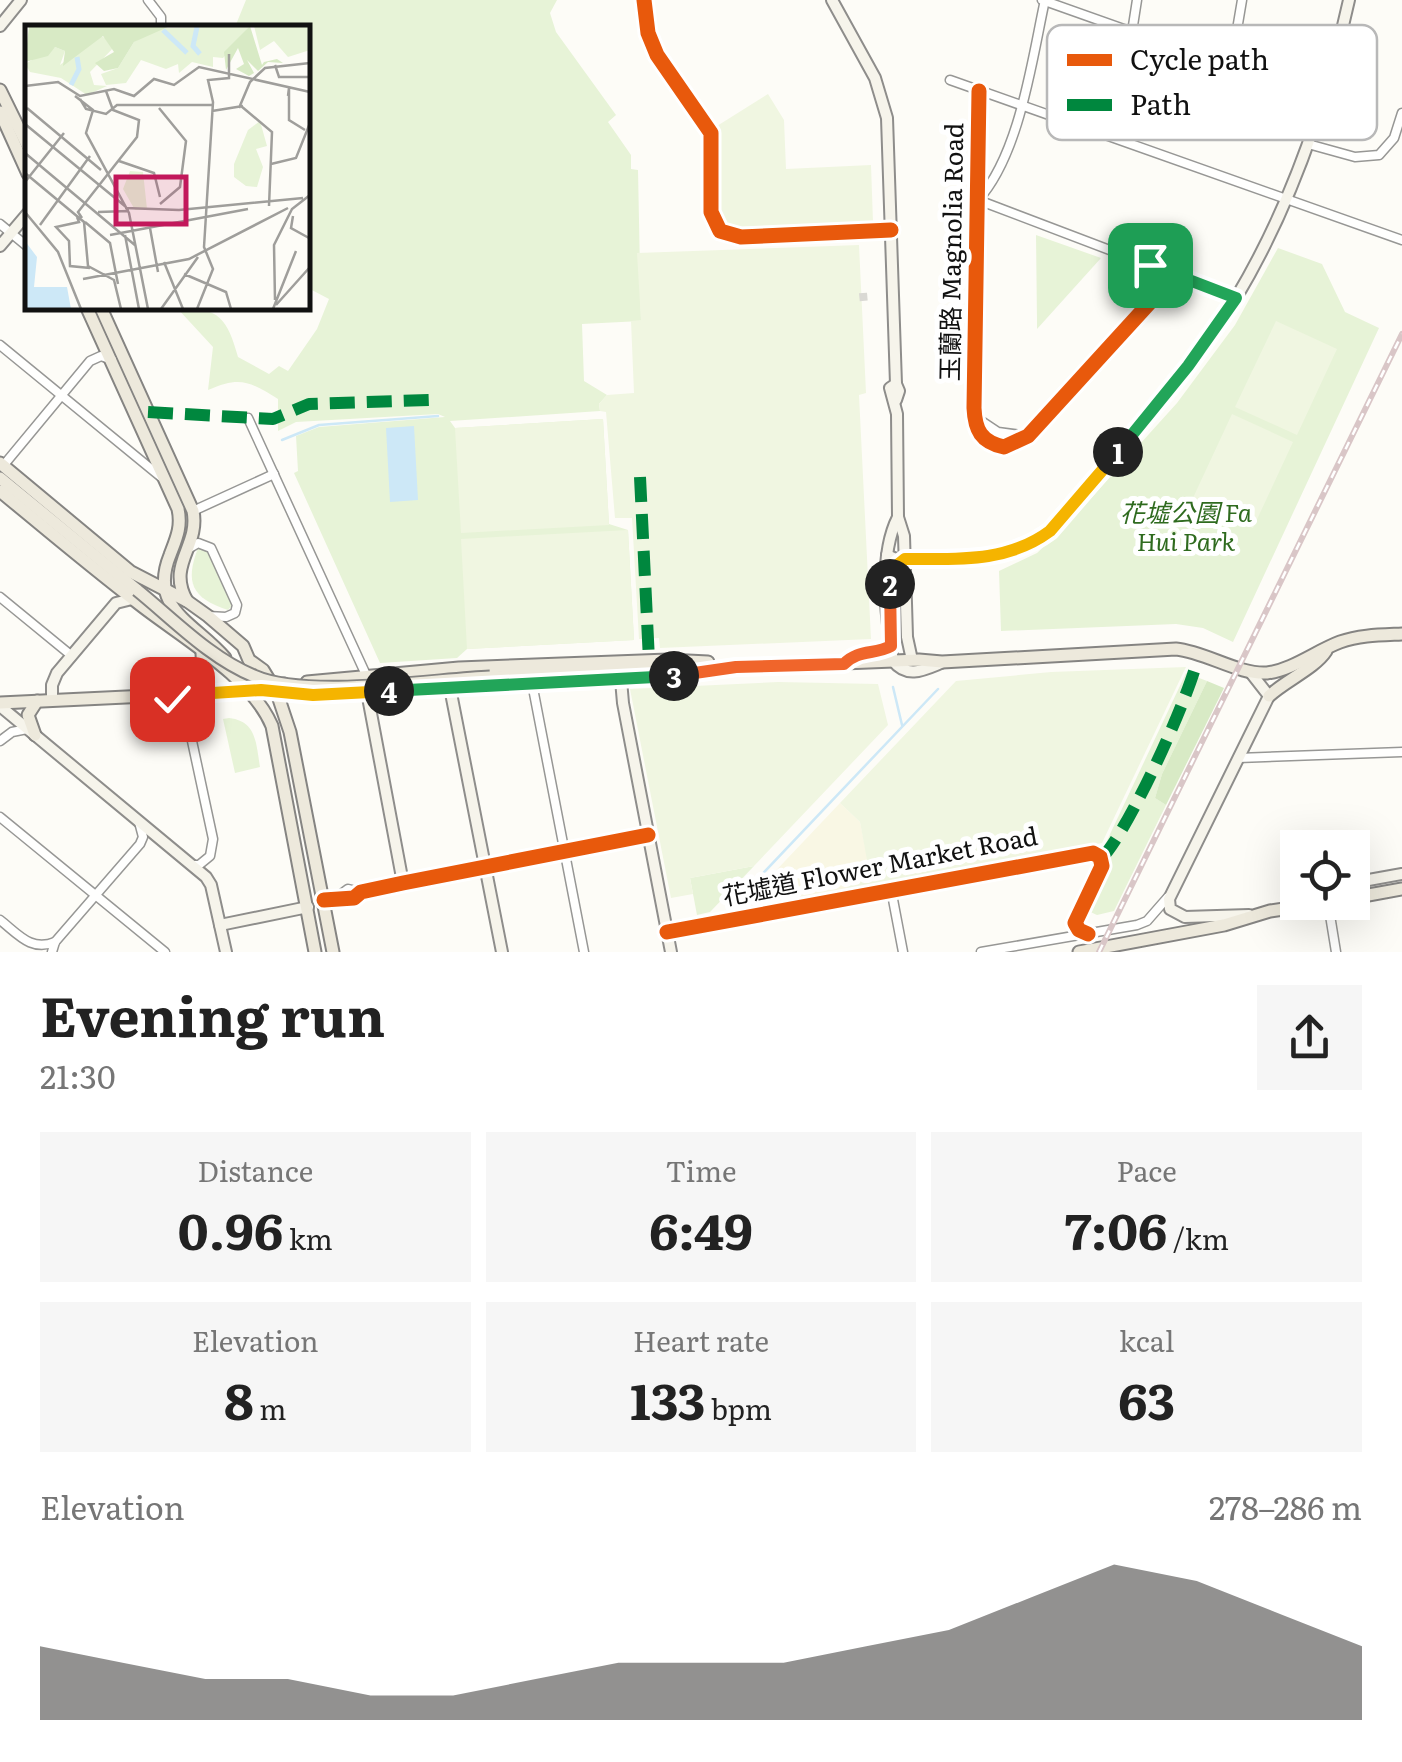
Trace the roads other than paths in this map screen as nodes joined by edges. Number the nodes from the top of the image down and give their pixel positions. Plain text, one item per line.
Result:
1 (148, 0) edge
2 (644, 0) edge
3 (832, 0) edge
4 (1044, 0) edge
5 (1137, 0) edge
6 (1242, 0) edge
7 (1350, 0) edge
8 (18, 1) edge
9 (161, 25) edge
10 (1113, 25) edge
11 (1133, 25) edge
12 (1238, 25) edge
13 (1344, 25) edge
14 (0, 26) edge
15 (950, 80) dead end
16 (0, 90) edge
17 (979, 90) junction
18 (1023, 106) junction
19 (0, 112) edge
20 (1402, 113) edge
21 (1047, 114) edge
22 (1119, 140) edge
23 (1309, 140) edge
24 (25, 141) edge
25 (1308, 144) junction
26 (25, 167) edge
27 (1286, 199) junction
28 (978, 200) junction
29 (25, 216) edge
30 (0, 224) edge
31 (892, 230) junction
32 (10, 233) junction
33 (1402, 240) edge
34 (25, 245) edge
35 (0, 246) edge
36 (1174, 275) junction
37 (1236, 298) junction
38 (88, 310) edge
39 (102, 310) edge
40 (0, 345) edge
41 (112, 360) junction
42 (61, 395) junction
43 (974, 415) junction
44 (248, 418) dead end
45 (1028, 436) junction
46 (1, 469) edge
47 (274, 474) junction
48 (168, 483) junction
49 (0, 491) edge
50 (193, 511) junction
51 (898, 517) junction
52 (186, 551) junction
53 (887, 555) junction
54 (905, 559) junction
55 (163, 588) junction
56 (888, 593) junction
57 (0, 597) edge
58 (132, 599) junction
59 (187, 601) junction
60 (208, 616) junction
61 (1402, 634) edge
62 (891, 646) junction
63 (1328, 647) junction
64 (202, 653) junction
65 (72, 656) junction
66 (912, 660) junction
67 (893, 661) junction
68 (942, 662) junction
69 (844, 664) junction
70 (736, 667) junction
71 (459, 668) junction
72 (1251, 673) junction
73 (621, 675) junction
74 (367, 677) junction
75 (238, 678) junction
76 (532, 683) junction
77 (450, 687) junction
78 (266, 690) junction
79 (368, 692) junction
80 (186, 694) junction
81 (165, 696) junction
82 (1269, 696) junction
83 (52, 700) junction
84 (37, 701) junction
85 (0, 704) edge
86 (31, 732) junction
87 (0, 741) edge
88 (1402, 752) edge
89 (1238, 758) junction
90 (0, 817) edge
91 (139, 822) junction
92 (648, 835) junction
93 (564, 852) junction
94 (191, 866) junction
95 (485, 867) junction
96 (1402, 874) edge
97 (1370, 880) edge
98 (403, 883) junction
99 (891, 889) junction
100 (1402, 889) edge
101 (1170, 895) junction
102 (1370, 895) edge
103 (96, 896) junction
104 (330, 899) junction
105 (308, 907) junction
106 (1280, 907) edge
107 (1280, 910) edge
108 (1270, 911) junction
109 (1250, 915) junction
110 (0, 920) edge
111 (1331, 920) edge
112 (220, 925) junction
113 (667, 932) junction
114 (1088, 934) junction
115 (54, 947) edge
116 (32, 948) edge
117 (165, 952) edge
118 (226, 952) edge
119 (315, 952) edge
120 (333, 952) edge
121 (502, 952) edge
122 (584, 952) edge
123 (670, 952) edge
124 (904, 952) edge
125 (981, 952) edge
126 (1078, 952) edge
127 (1336, 952) edge

1 - 9 street
2 - 31 street
3 - 31 main road
4 - 10 street
4 - 18 street
5 - 11 street
6 - 12 street
7 - 13 main road
8 - 14 main road
15 - 17 street
16 - 24 main road
17 - 18 street
17 - 28 street, 玉蘭路 Magnolia Road
18 - 21 street
18 - 28 street
19 - 26 main road
20 - 25 street
22 - 27 street
23 - 25 main road
25 - 27 main road
27 - 33 street
27 - 37 main road
28 - 36 street
28 - 43 street, 玉蘭路 Magnolia Road
29 - 32 main road
30 - 32 street
31 - 51 main road
32 - 34 street
32 - 35 main road
36 - 37 street
36 - 45 street
37 - 54 main road
38 - 41 main road
39 - 50 main road
40 - 42 street
41 - 42 street
41 - 48 main road
42 - 46 street
42 - 48 street
43 - 45 street
43 - 45 street
44 - 47 street
46 - 55 main road
46 - 73 main road, bridge
47 - 50 street
47 - 74 street
48 - 55 main road
49 - 58 main road
50 - 52 main road
51 - 53 main road
51 - 54 main road
52 - 59 main road
52 - 60 street
53 - 54 main road
53 - 56 main road
54 - 56 main road
54 - 66 main road
55 - 59 main road
55 - 75 main road
56 - 62 main road
57 - 65 street
58 - 64 main road
58 - 65 main road
59 - 60 main road
60 - 78 main road
61 - 63 main road
62 - 67 main road
62 - 69 main road
63 - 72 main road
63 - 82 main road
64 - 75 main road
64 - 80 main road
65 - 83 main road
66 - 67 main road
66 - 68 main road
67 - 68 main road
67 - 69 main road
68 - 72 main road
69 - 70 main road
70 - 71 main road
70 - 73 main road
71 - 74 main road
71 - 77 main road
72 - 82 main road
73 - 76 main road
73 - 92 main road
74 - 78 main road
75 - 78 main road
76 - 77 main road
76 - 93 street
77 - 79 main road
77 - 95 main road
78 - 79 main road
78 - 80 main road
78 - 104 main road
78 - 105 main road
79 - 98 main road
80 - 81 main road
81 - 83 main road
81 - 94 street
82 - 89 main road
83 - 84 main road
84 - 85 main road
84 - 86 main road
85 - 86 main road
86 - 87 street
86 - 91 main road
88 - 89 street
89 - 101 main road
90 - 103 street
91 - 94 main road
91 - 103 street
92 - 93 street
92 - 113 main road
93 - 95 street
93 - 122 street
94 - 112 main road
95 - 98 street
95 - 121 main road
96 - 97 main road
98 - 104 main road
99 - 113 street, 花墟道 Flower Market Road
99 - 114 street, 花墟道 Flower Market Road
99 - 124 street
100 - 102 main road
101 - 109 main road
101 - 114 street
103 - 115 street
103 - 117 street
104 - 120 main road
105 - 112 main road
105 - 119 main road
106 - 108 main road
107 - 108 main road
108 - 109 main road
109 - 126 main road
110 - 116 street
111 - 127 street
112 - 118 main road
113 - 123 main road
114 - 125 street
115 - 116 street

